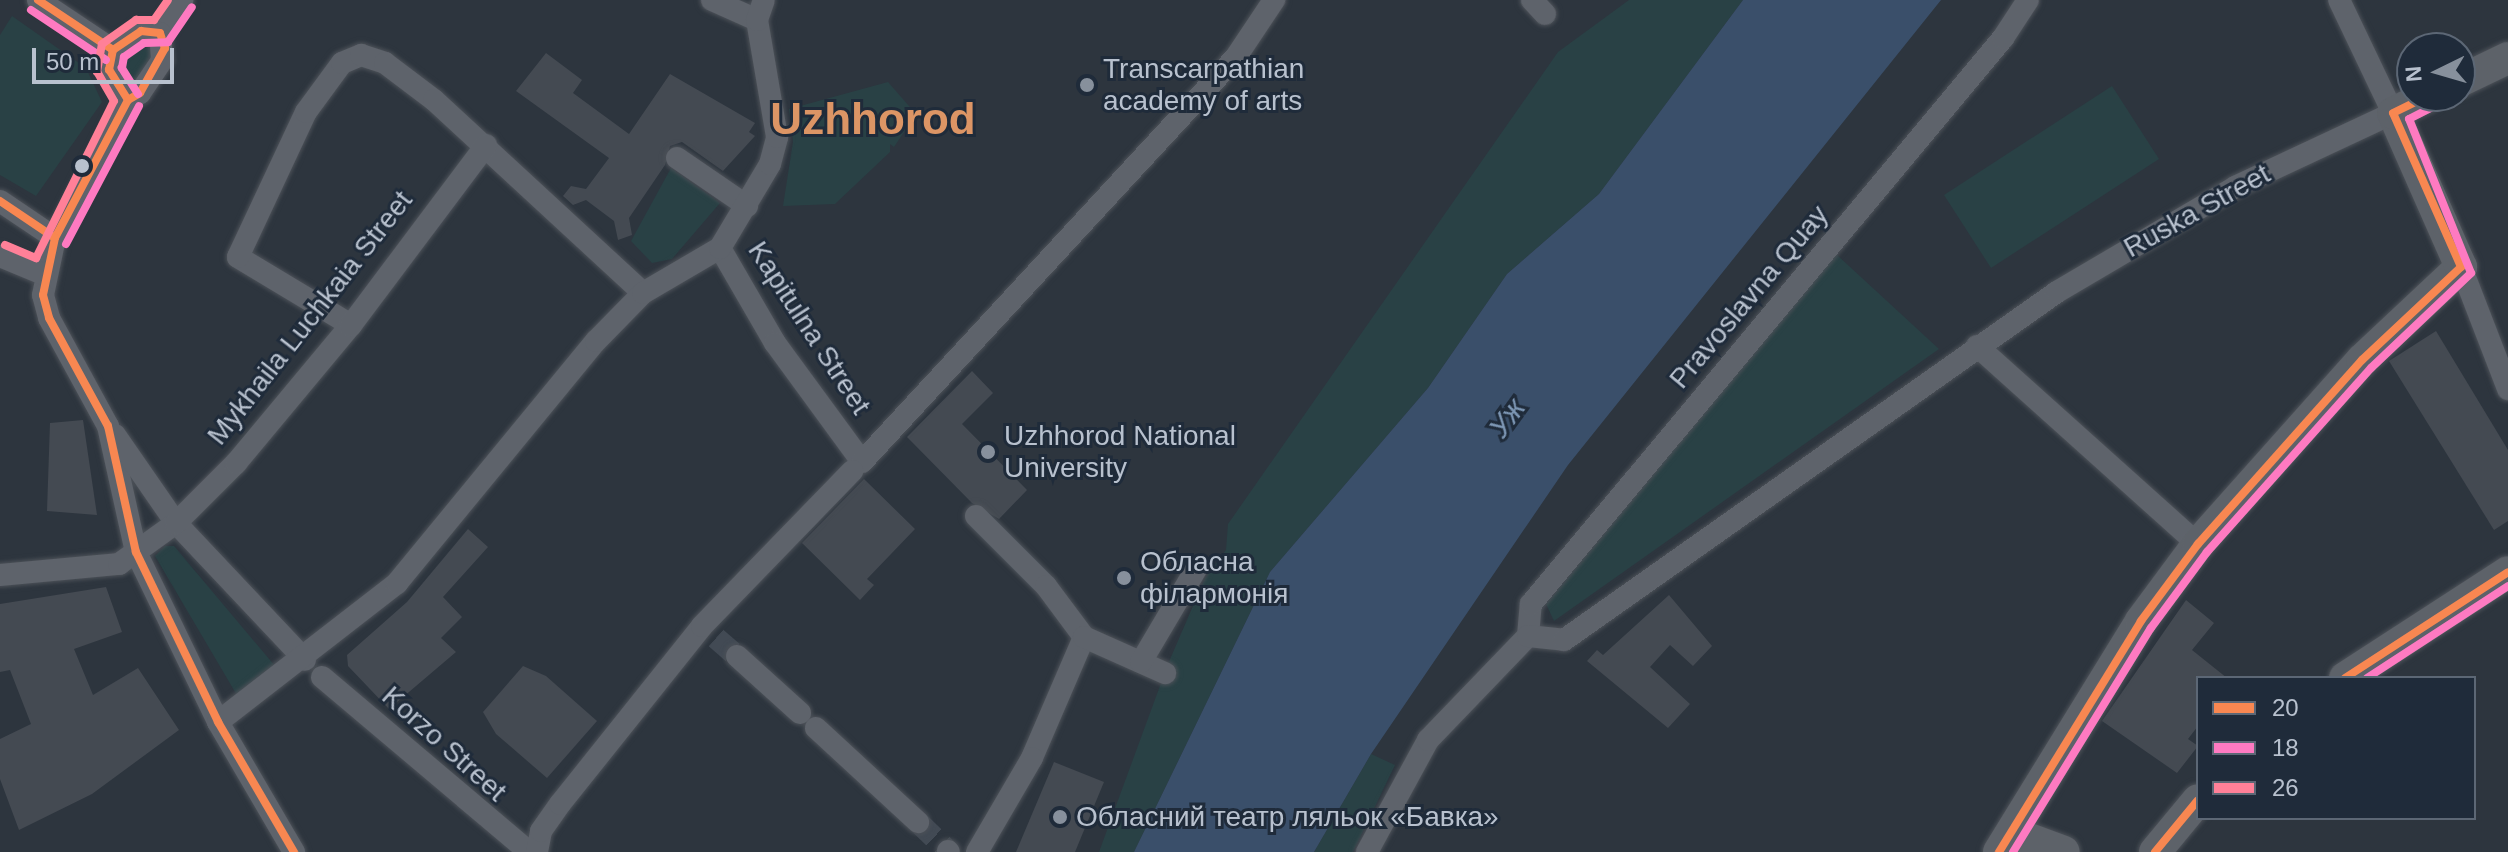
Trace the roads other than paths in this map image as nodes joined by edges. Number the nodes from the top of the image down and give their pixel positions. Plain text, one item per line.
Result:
1 (38, 0) edge
2 (182, 0) edge
3 (712, 0) edge
4 (1274, 0) edge
5 (2028, 0) edge
6 (2339, 0) edge
7 (761, 10) edge
8 (160, 33) junction
9 (113, 50) junction
10 (2508, 58) edge
11 (2476, 73) edge
12 (128, 100) junction
13 (2396, 112) edge
14 (2393, 113) junction
15 (486, 145) junction
16 (677, 158) dead end
17 (2, 206) edge
18 (747, 206) junction
19 (55, 238) junction
20 (720, 248) junction
21 (0, 256) edge
22 (2461, 267) junction
23 (43, 274) junction
24 (643, 293) junction
25 (351, 325) junction
26 (1977, 346) junction
27 (2508, 389) edge
28 (108, 426) junction
29 (857, 467) junction
30 (976, 516) dead end
31 (176, 523) junction
32 (2198, 544) junction
33 (136, 552) junction
34 (1196, 569) dead end
35 (2508, 572) edge
36 (0, 575) edge
37 (1528, 636) junction
38 (1084, 637) junction
39 (737, 656) tunnel mouth
40 (305, 660) junction
41 (1141, 662) junction
42 (1165, 673) dead end
43 (2348, 676) edge
44 (322, 677) dead end
45 (218, 722) junction
46 (2196, 802) edge
47 (918, 822) tunnel mouth
48 (2006, 842) edge
49 (2160, 845) edge
50 (294, 852) edge
51 (529, 852) edge
52 (537, 852) edge
53 (977, 852) edge
54 (1367, 852) edge
55 (2064, 852) edge

1 - 9 street
2 - 8 street
3 - 7 street
4 - 29 street
5 - 37 street, Pravoslavna Quay
6 - 14 street
7 - 18 street, Kapitulna Street
8 - 9 street
8 - 12 street
9 - 12 street
10 - 11 main road
12 - 19 street
13 - 14 main road, Ruska Street
14 - 22 main road
14 - 26 street, Ruska Street
15 - 24 street
15 - 25 street, Mykhaila Luchkaia Street
15 - 25 street
16 - 18 street
17 - 19 street
18 - 20 street, Kapitulna Street
19 - 23 street
20 - 24 street
20 - 29 street, Kapitulna Street
21 - 23 street
22 - 27 street
22 - 32 main road
23 - 28 street
24 - 40 street
25 - 31 street, Mykhaila Luchkaia Street
26 - 32 street
26 - 37 street
28 - 31 street
28 - 33 street
29 - 52 street
30 - 38 street
31 - 33 street, Mykhaila Luchkaia Street
31 - 40 street
32 - 48 main road
33 - 36 street, Mykhaila Luchkaia Street
33 - 45 street
34 - 41 street
35 - 43 main road
37 - 54 street
38 - 41 street
38 - 53 street
39 - 47 street
40 - 45 street
41 - 42 street
44 - 51 street, Korzo Street
45 - 50 street
46 - 49 main road
48 - 55 main road

